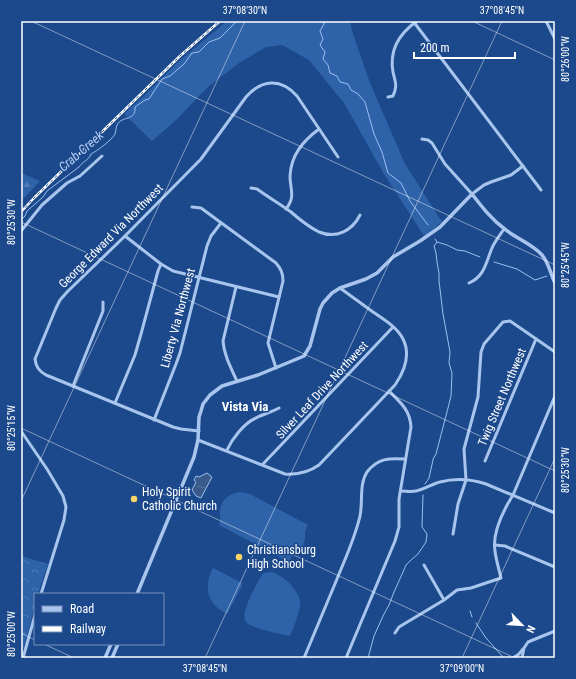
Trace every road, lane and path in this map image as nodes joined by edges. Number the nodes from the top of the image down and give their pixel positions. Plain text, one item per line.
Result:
1 (546, 21) edge
2 (415, 22) edge
3 (555, 38) edge
4 (388, 98) dead end
5 (319, 128) junction
6 (422, 139) dead end
7 (102, 156) dead end
8 (338, 157) dead end
9 (523, 166) junction
10 (250, 188) dead end
11 (541, 190) dead end
12 (472, 194) junction
13 (192, 206) dead end
14 (286, 209) junction
15 (360, 215) dead end
16 (221, 223) junction
17 (504, 229) junction
18 (21, 231) edge
19 (125, 236) junction
20 (161, 264) junction
21 (199, 277) junction
22 (469, 283) dead end
23 (555, 283) edge
24 (236, 287) junction
25 (340, 288) junction
26 (279, 297) junction
27 (103, 302) dead end
28 (393, 327) junction
29 (536, 339) junction
30 (555, 352) edge
31 (276, 368) junction
32 (237, 381) junction
33 (73, 386) junction
34 (389, 391) junction
35 (555, 396) edge
36 (115, 403) junction
37 (279, 408) dead end
38 (154, 420) junction
39 (21, 431) edge
40 (199, 431) junction
41 (198, 440) junction
42 (227, 450) junction
43 (405, 459) junction
44 (485, 461) dead end
45 (263, 464) junction
46 (466, 480) junction
47 (401, 491) junction
48 (513, 495) junction
49 (554, 511) edge
50 (454, 534) dead end
51 (495, 545) junction
52 (424, 565) dead end
53 (555, 567) edge
54 (41, 593) edge
55 (137, 593) edge
56 (444, 600) junction
57 (34, 619) edge
58 (555, 631) edge
59 (395, 633) dead end
60 (111, 645) edge
61 (118, 645) edge
62 (524, 648) junction
63 (23, 658) edge
64 (105, 658) edge
65 (112, 658) edge
66 (304, 658) edge
67 (346, 658) edge
68 (513, 658) edge
69 (522, 658) edge

1 - 3 street
2 - 4 street
2 - 9 street
5 - 8 street, George Edward Via Northwest
5 - 14 street
5 - 19 street, George Edward Via Northwest
6 - 12 street
7 - 18 street
9 - 11 street
9 - 12 street
10 - 14 street
12 - 17 street
12 - 25 street
13 - 16 street
14 - 15 street
16 - 21 street, Liberty Via Northwest
16 - 26 street
17 - 22 street
17 - 23 street
19 - 20 street
19 - 33 street, George Edward Via Northwest
20 - 21 street
20 - 36 street
21 - 24 street
21 - 38 street, Liberty Via Northwest
24 - 26 street
24 - 32 street
25 - 28 street
25 - 31 street
26 - 31 street
27 - 33 street
28 - 34 street
28 - 45 street, Silver Leaf Drive Northwest
29 - 30 street
29 - 44 street, Twig Street Northwest
29 - 46 street
31 - 32 street
32 - 40 street
33 - 36 street, George Edward Via Northwest
34 - 43 street
34 - 45 street
35 - 48 street
36 - 38 street, George Edward Via Northwest
37 - 42 street
38 - 40 street, George Edward Via Northwest
39 - 54 street
40 - 41 street
41 - 42 street
41 - 55 street
42 - 45 street
43 - 47 street
43 - 66 street
46 - 47 street
46 - 48 street
46 - 50 street
47 - 67 street
48 - 49 street
48 - 51 street
51 - 53 street
51 - 56 street
52 - 56 street
56 - 59 street
57 - 63 street
58 - 62 street
60 - 64 street
61 - 65 street
62 - 68 street
62 - 69 street

